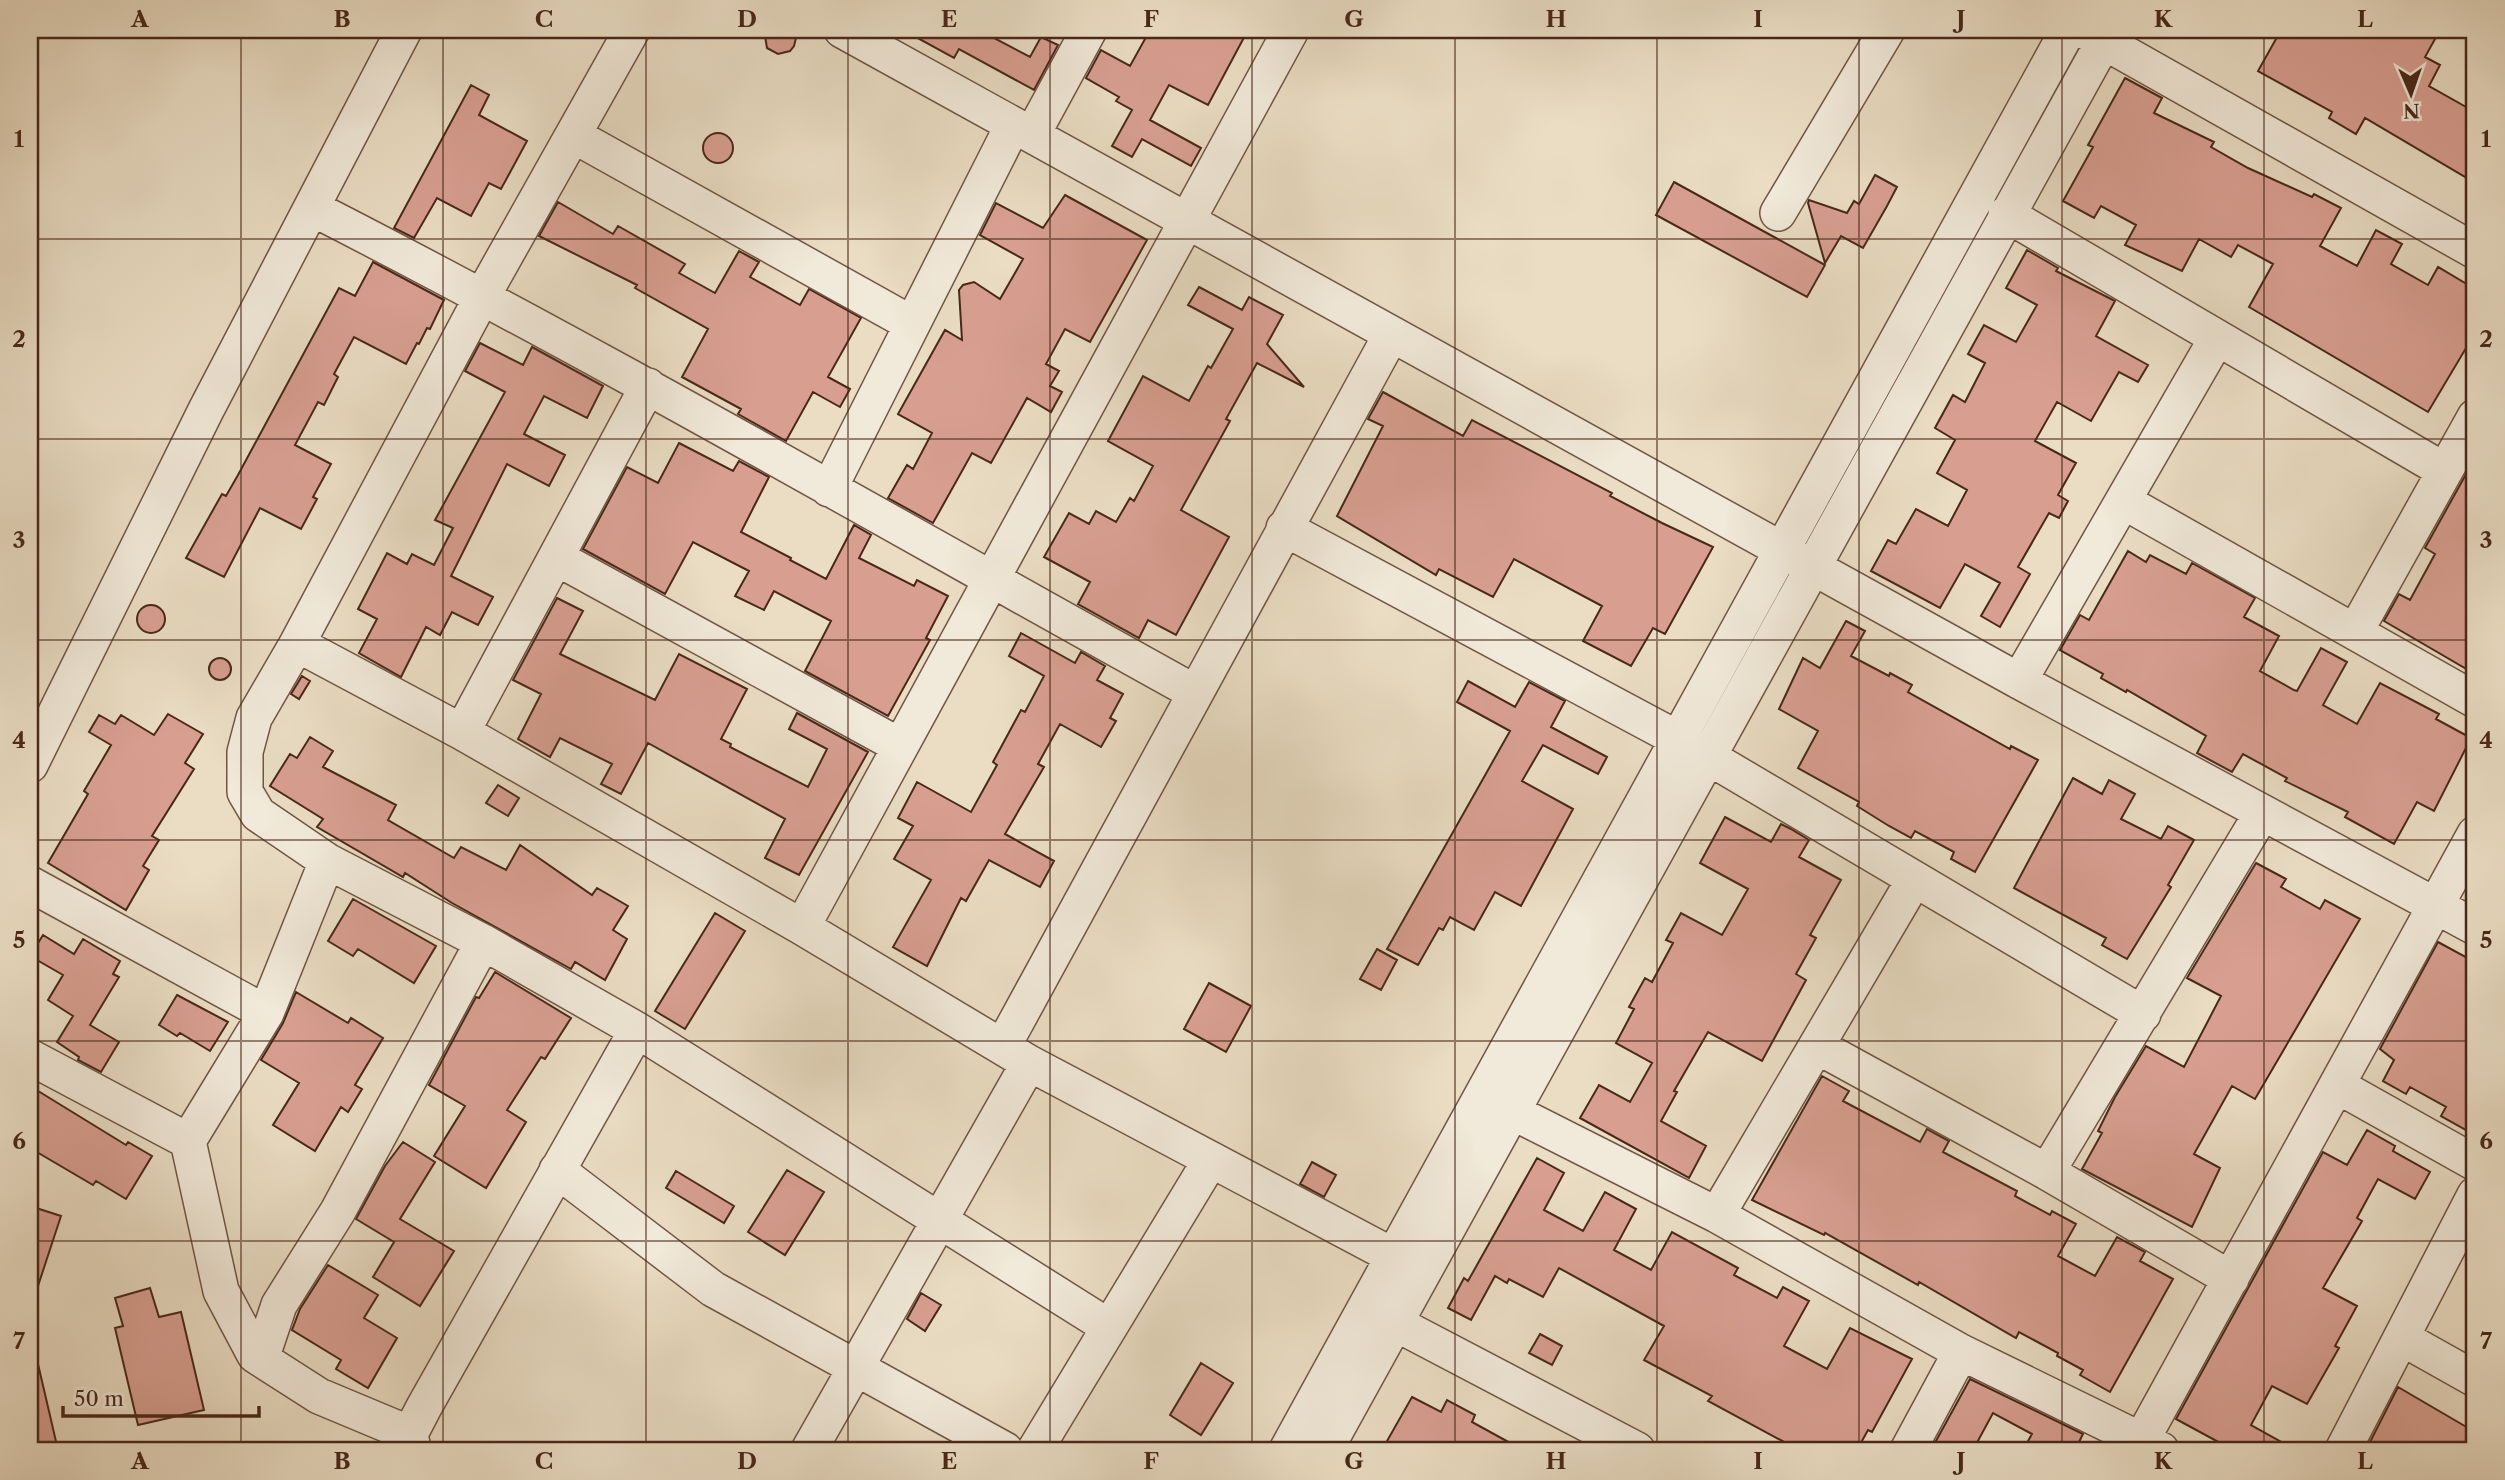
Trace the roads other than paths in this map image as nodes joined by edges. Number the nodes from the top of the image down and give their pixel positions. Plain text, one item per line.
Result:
1 (404, 30) edge
2 (632, 30) edge
3 (1089, 30) edge
4 (1291, 30) edge
5 (1887, 30) edge
6 (2068, 30) edge
7 (854, 32) edge
8 (2099, 34) edge
9 (1022, 130) junction
10 (573, 135) junction
11 (312, 208) junction
12 (1778, 213) dead end
13 (2006, 214) junction
14 (1188, 220) junction
15 (2475, 251) edge
16 (483, 295) junction
17 (912, 324) junction
18 (1391, 335) junction
19 (2217, 338) junction
20 (648, 386) junction
21 (2475, 417) edge
22 (2445, 471) junction
23 (829, 489) junction
24 (2123, 501) junction
25 (1284, 528) junction
26 (557, 558) junction
27 (1798, 558) junction
28 (991, 580) junction
29 (2355, 632) junction
30 (297, 644) junction
31 (2019, 681) junction
32 (1194, 692) junction
33 (2475, 700) edge
34 (462, 732) junction
35 (1678, 738) junction
36 (900, 746) junction
37 (1708, 756) junction
38 (30, 765) edge
39 (2262, 813) junction
40 (2475, 835) edge
41 (327, 861) junction
42 (1914, 880) junction
43 (30, 884) edge
44 (2436, 908) junction
45 (802, 927) junction
46 (2475, 927) edge
47 (483, 942) junction
48 (266, 1013) junction
49 (2143, 1014) junction
50 (637, 1030) junction
51 (1817, 1046) junction
52 (1016, 1055) junction
53 (30, 1057) edge
54 (2338, 1086) junction
55 (1496, 1105) junction
56 (188, 1141) junction
57 (1210, 1161) junction
58 (2475, 1163) edge
59 (557, 1170) junction
60 (2047, 1172) junction
61 (2475, 1195) edge
62 (1717, 1215) junction
63 (941, 1220) junction
64 (1393, 1256) junction
65 (2231, 1279) junction
66 (1395, 1323) junction
67 (1109, 1327) junction
68 (2402, 1339) junction
69 (1961, 1352) junction
70 (261, 1359) junction
71 (854, 1367) junction
72 (2475, 1379) edge
73 (410, 1445) edge
74 (2146, 1447) edge
75 (809, 1450) edge
76 (1005, 1450) edge
77 (1035, 1450) edge
78 (1287, 1450) edge
79 (1325, 1450) edge
80 (1637, 1450) edge
81 (1908, 1450) edge
82 (2343, 1450) edge

1 - 11 street
2 - 10 street
3 - 9 street
4 - 14 street
5 - 12 street
6 - 27 street
7 - 9 street
8 - 13 street
8 - 15 street
9 - 14 street
9 - 17 street
10 - 16 street
10 - 17 street
11 - 16 street
11 - 38 street
13 - 19 street
13 - 27 street
14 - 18 street
14 - 28 street
16 - 20 street
16 - 30 street
17 - 23 street
18 - 25 street
18 - 27 street
19 - 22 street
19 - 24 street
20 - 23 street
20 - 26 street
21 - 22 street
22 - 29 street
23 - 28 street
24 - 29 street
24 - 31 street
25 - 32 street
25 - 35 street
26 - 34 street
26 - 36 street
27 - 31 street
27 - 35 street
27 - 37 street
28 - 32 street
28 - 36 street
29 - 33 street
30 - 34 street
30 - 41 street
31 - 39 street
32 - 52 street
34 - 45 street
35 - 37 street
35 - 55 street
36 - 45 street
37 - 42 street
37 - 55 street
39 - 44 street
39 - 49 street
40 - 44 street
41 - 47 street
41 - 48 street
42 - 49 street
42 - 51 street
43 - 48 street
44 - 46 street
44 - 54 street
45 - 52 street
47 - 50 street
47 - 70 street
48 - 56 street
49 - 60 street
50 - 59 street
50 - 63 street
51 - 60 street
51 - 62 street
52 - 57 street
52 - 63 street
53 - 56 street
54 - 58 street
54 - 65 street
55 - 62 street
55 - 64 street
55 - 66 street
56 - 70 street
57 - 64 street
57 - 67 street
59 - 71 street
59 - 73 street
60 - 65 street
61 - 68 street
62 - 69 street
63 - 67 street
63 - 71 street
64 - 78 street
65 - 74 street
66 - 79 street
66 - 80 street
67 - 77 street
68 - 72 street
68 - 82 street
69 - 74 street
69 - 81 street
70 - 73 street
71 - 75 street
71 - 76 street

